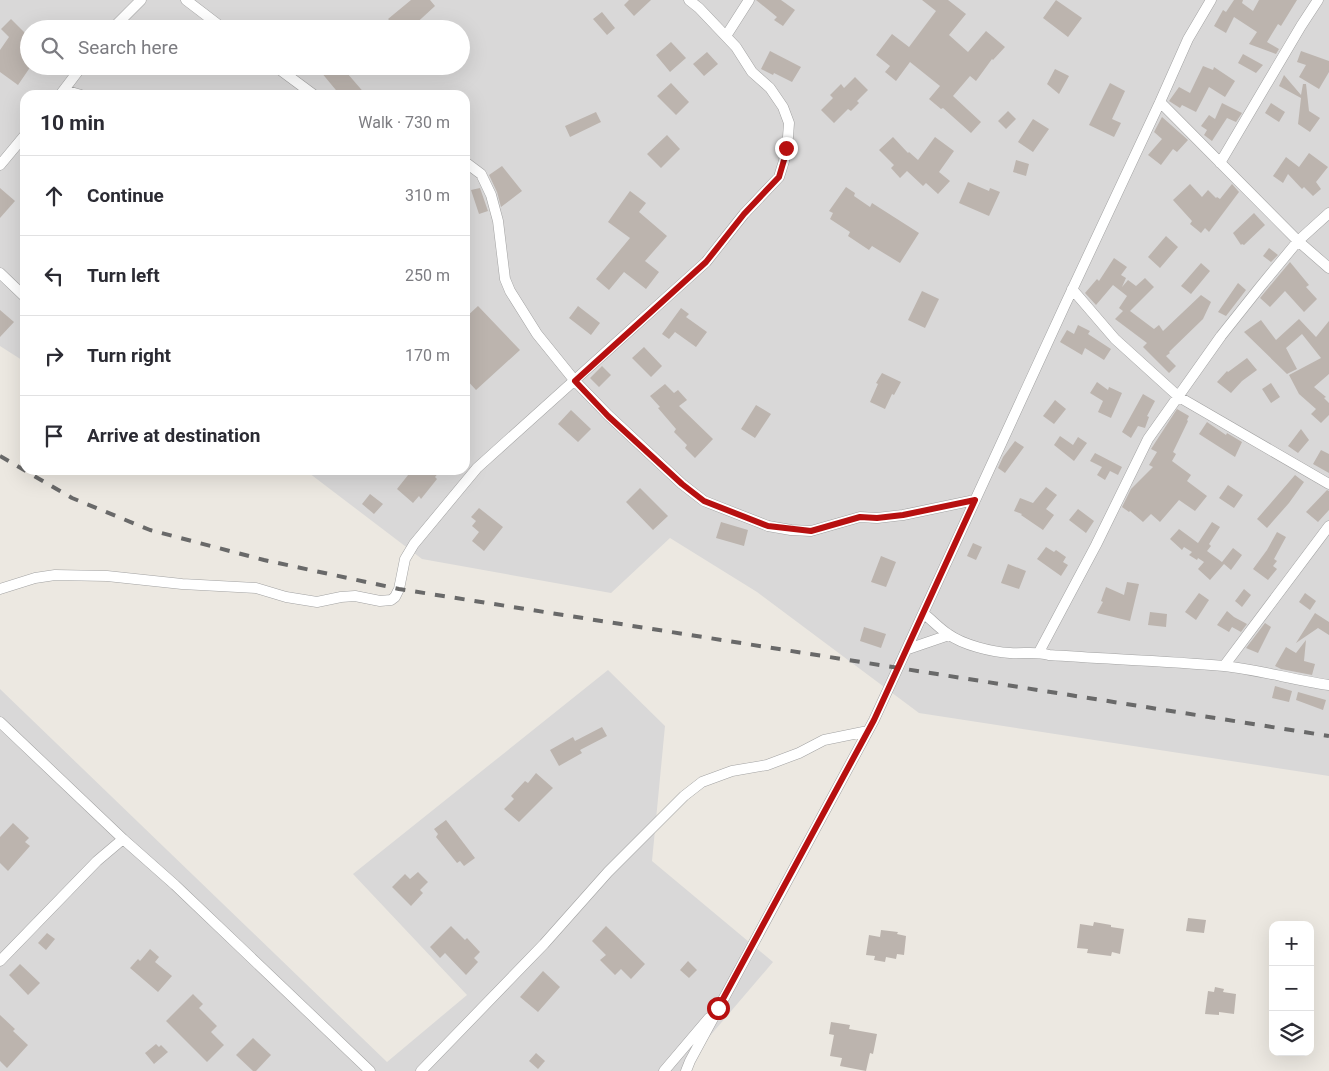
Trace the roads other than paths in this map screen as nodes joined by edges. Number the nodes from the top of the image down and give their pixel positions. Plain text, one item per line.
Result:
1 (141, 0) edge
2 (186, 0) edge
3 (689, 0) edge
4 (749, 0) edge
5 (1211, 0) edge
6 (1318, 0) edge
7 (121, 20) edge
8 (212, 20) edge
9 (726, 36) junction
10 (75, 75) edge
11 (287, 75) edge
12 (64, 90) edge
13 (307, 90) edge
14 (1160, 102) junction
15 (20, 142) edge
16 (1220, 163) junction
17 (0, 165) edge
18 (470, 166) edge
19 (1329, 213) edge
20 (1298, 241) junction
21 (1329, 268) edge
22 (0, 273) edge
23 (1072, 289) junction
24 (20, 292) edge
25 (575, 381) junction
26 (1178, 397) junction
27 (1329, 484) edge
28 (975, 500) junction
29 (1329, 526) edge
30 (0, 589) edge
31 (924, 614) junction
32 (949, 635) junction
33 (908, 649) junction
34 (1039, 652) junction
35 (1224, 666) junction
36 (1329, 684) edge
37 (0, 722) edge
38 (868, 731) junction
39 (123, 839) junction
40 (0, 961) edge
41 (718, 1008) junction
42 (370, 1071) edge
43 (421, 1071) edge
44 (664, 1071) edge
45 (686, 1071) edge

1 - 7 street
2 - 8 street
3 - 9 street
4 - 9 street
5 - 14 street
6 - 16 street
9 - 25 street
10 - 12 street
11 - 13 street
14 - 16 street
14 - 23 street
15 - 17 street
16 - 20 street
18 - 25 street
19 - 20 street
20 - 21 street
20 - 26 street
22 - 24 street
23 - 26 street
23 - 28 street
25 - 28 street
25 - 30 street
26 - 27 street
26 - 34 street
28 - 31 street
29 - 35 street
31 - 32 street
31 - 33 street
32 - 33 street
32 - 34 street
33 - 38 street
34 - 35 street
35 - 36 street
37 - 39 street
38 - 41 street
38 - 43 street
39 - 40 street
39 - 42 street
41 - 44 street
41 - 45 street

